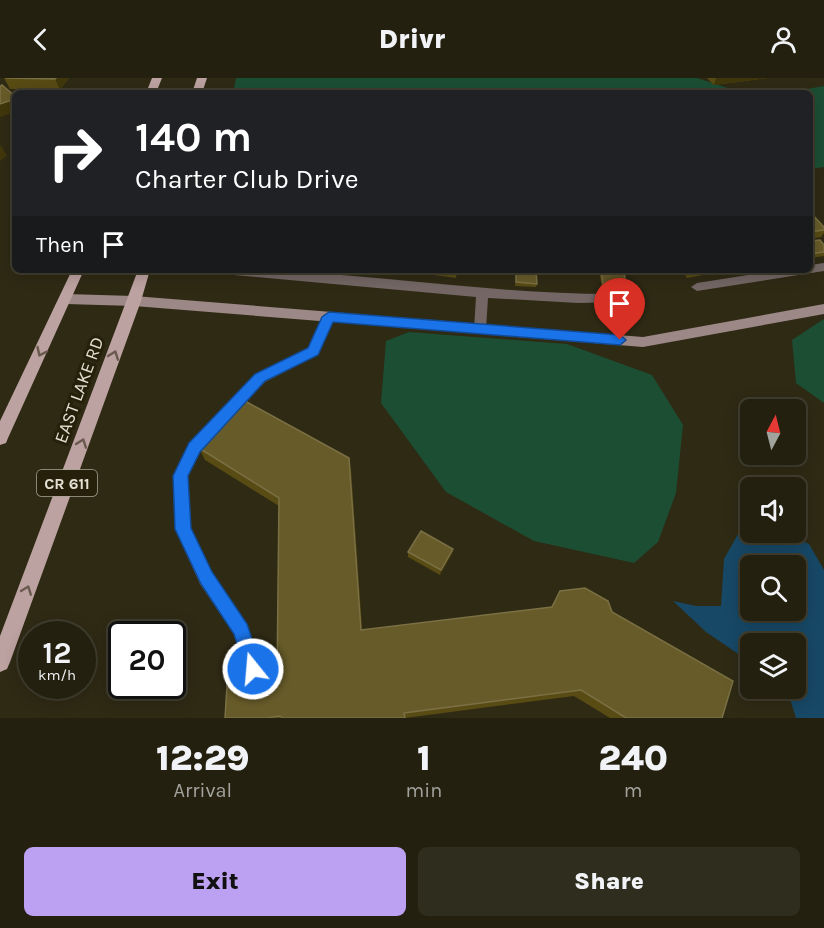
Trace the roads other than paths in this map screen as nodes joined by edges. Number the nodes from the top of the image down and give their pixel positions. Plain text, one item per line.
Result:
1 (77, 273) edge
2 (143, 273) edge
3 (257, 273) edge
4 (785, 273) edge
5 (697, 287) dead end
6 (482, 293) junction
7 (626, 298) dead end
8 (66, 299) junction
9 (134, 302) junction
10 (824, 309) edge
11 (329, 317) junction
12 (480, 329) junction
13 (0, 438) edge
14 (0, 662) edge
15 (260, 689) edge

1 - 8 main road
2 - 9 main road, CR 611
3 - 6 lane
4 - 5 lane
6 - 7 lane
6 - 12 lane
8 - 9 street
8 -> 13 main road
9 - 11 street
14 -> 9 main road, EAST LAKE RD / CR 611
10 - 12 street
11 - 12 street
11 - 15 lane

